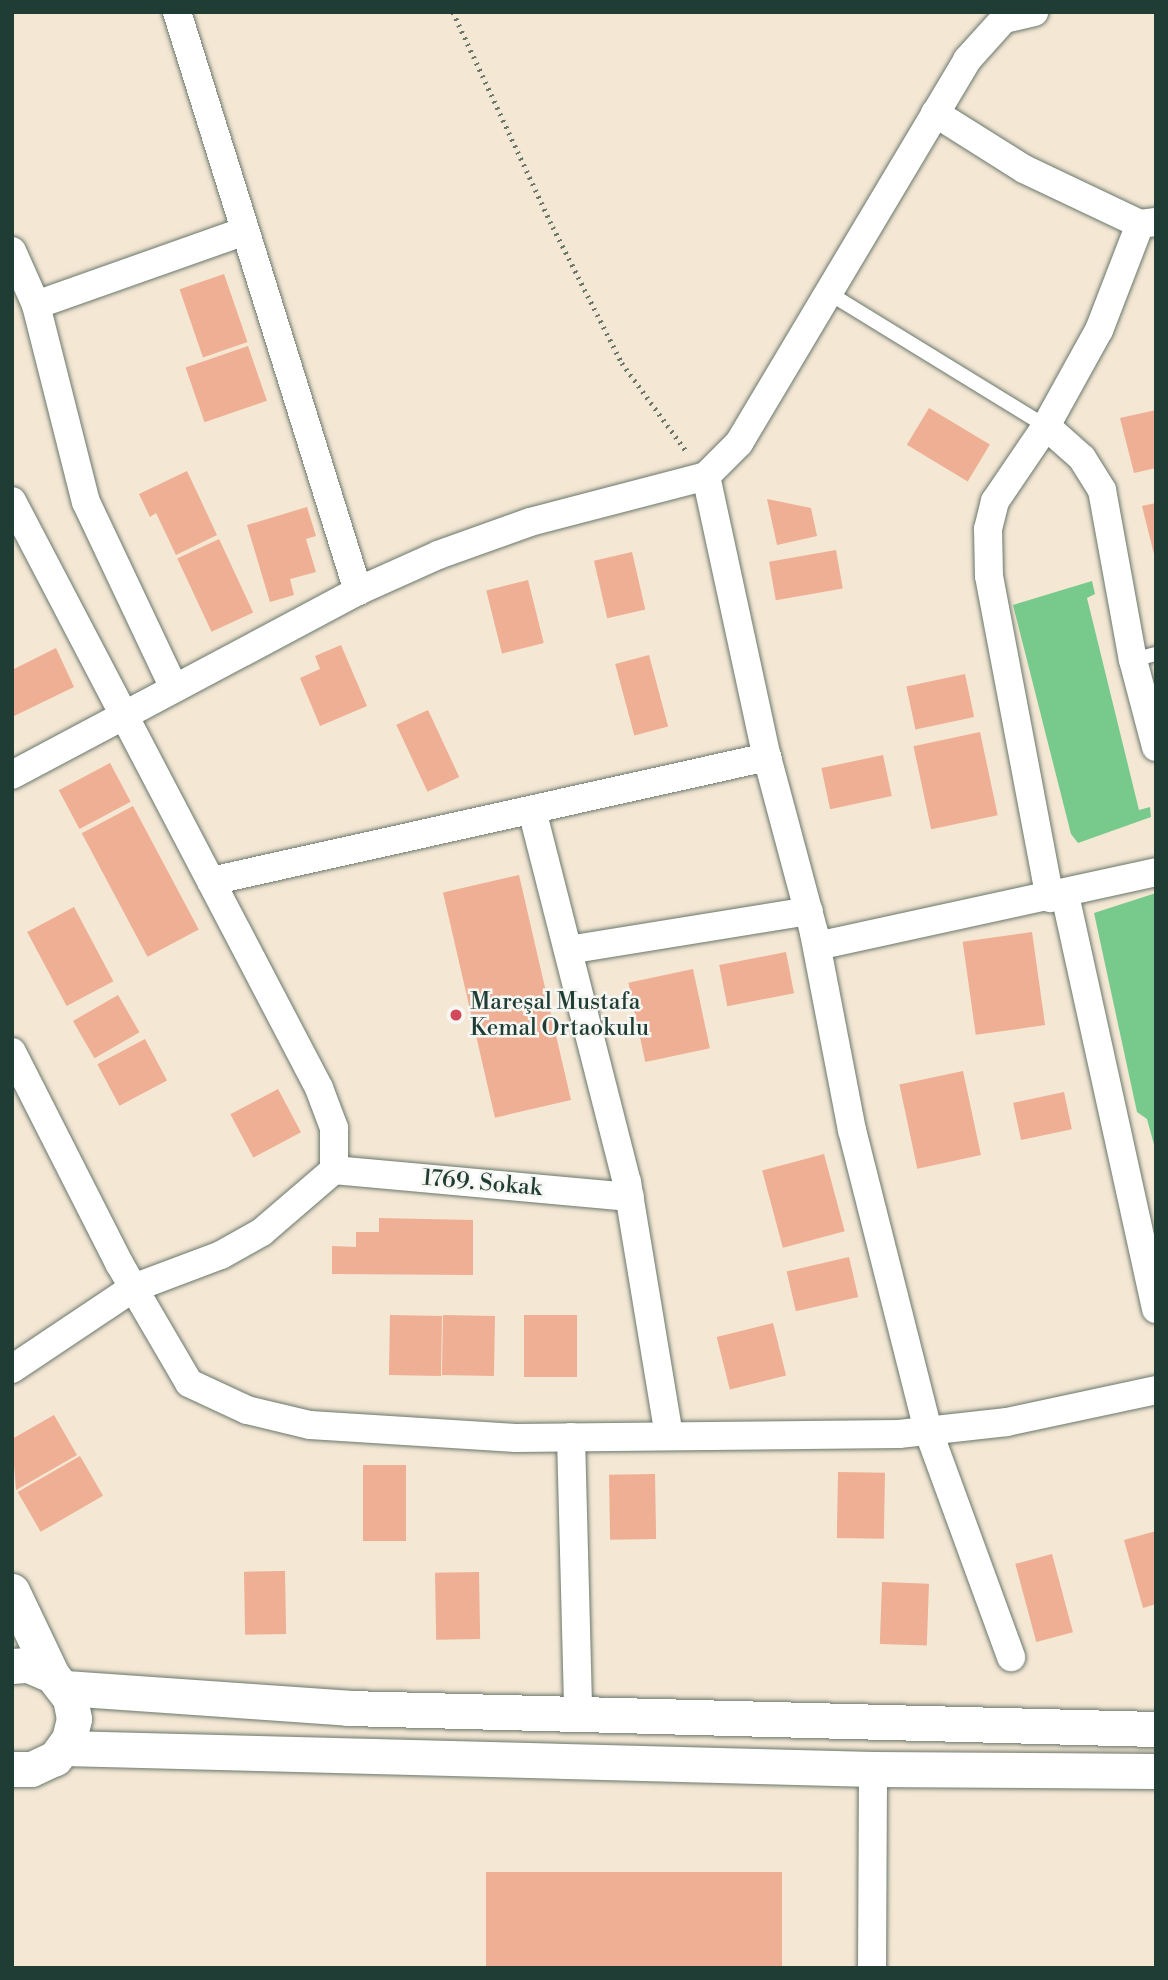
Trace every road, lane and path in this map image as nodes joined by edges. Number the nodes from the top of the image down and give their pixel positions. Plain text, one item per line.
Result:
1 (177, 12) edge
2 (453, 12) edge
3 (1034, 12) edge
4 (1001, 16) edge
5 (935, 113) junction
6 (1148, 223) edge
7 (242, 232) junction
8 (12, 251) edge
9 (827, 292) junction
10 (36, 305) junction
11 (1046, 426) junction
12 (706, 476) junction
13 (12, 501) edge
14 (358, 590) junction
15 (1145, 657) edge
16 (174, 688) junction
17 (122, 715) junction
18 (1156, 747) edge
19 (767, 757) junction
20 (12, 775) edge
21 (532, 810) junction
22 (1156, 872) edge
23 (211, 881) junction
24 (1057, 897) junction
25 (809, 911) junction
26 (817, 946) junction
27 (568, 950) junction
28 (12, 1052) edge
29 (334, 1170) junction
30 (630, 1197) junction
31 (133, 1288) junction
32 (1156, 1308) edge
33 (12, 1369) edge
34 (1156, 1390) edge
35 (928, 1430) junction
36 (669, 1435) junction
37 (571, 1437) junction
38 (12, 1591) edge
39 (1011, 1657) dead end
40 (12, 1666) edge
41 (59, 1682) junction
42 (578, 1712) junction
43 (1156, 1729) edge
44 (64, 1748) junction
45 (12, 1769) edge
46 (873, 1769) junction
47 (1156, 1771) edge
48 (872, 1968) edge

1 - 7 street
2 - 12 path
3 - 4 street
4 - 5 street
5 - 6 street
5 - 9 street
6 - 11 street
7 - 10 street
7 - 14 street
8 - 10 street
9 - 11 lane
9 - 12 street
10 - 16 street
11 - 15 street
11 - 24 street
12 - 14 street
12 - 19 street
13 - 17 street
14 - 16 street
15 - 18 street
16 - 17 street
17 - 20 street
17 - 23 street
19 - 21 street
19 - 25 street
21 - 23 street
21 - 27 street
22 - 24 street
23 - 29 street
24 - 26 street
24 - 32 street
25 - 26 street
25 - 27 street
26 - 35 street
27 - 30 street
28 - 31 street
29 - 30 street, 1769. Sokak
29 - 31 street
30 - 36 street
31 - 33 street
31 - 37 street
34 - 35 street
35 - 36 street
35 - 39 street
36 - 37 street
37 - 42 street
38 - 41 street
40 - 41 street
41 - 42 street
41 - 44 street
42 - 43 street
44 - 45 street
44 - 46 street
46 - 47 street
46 - 48 street

